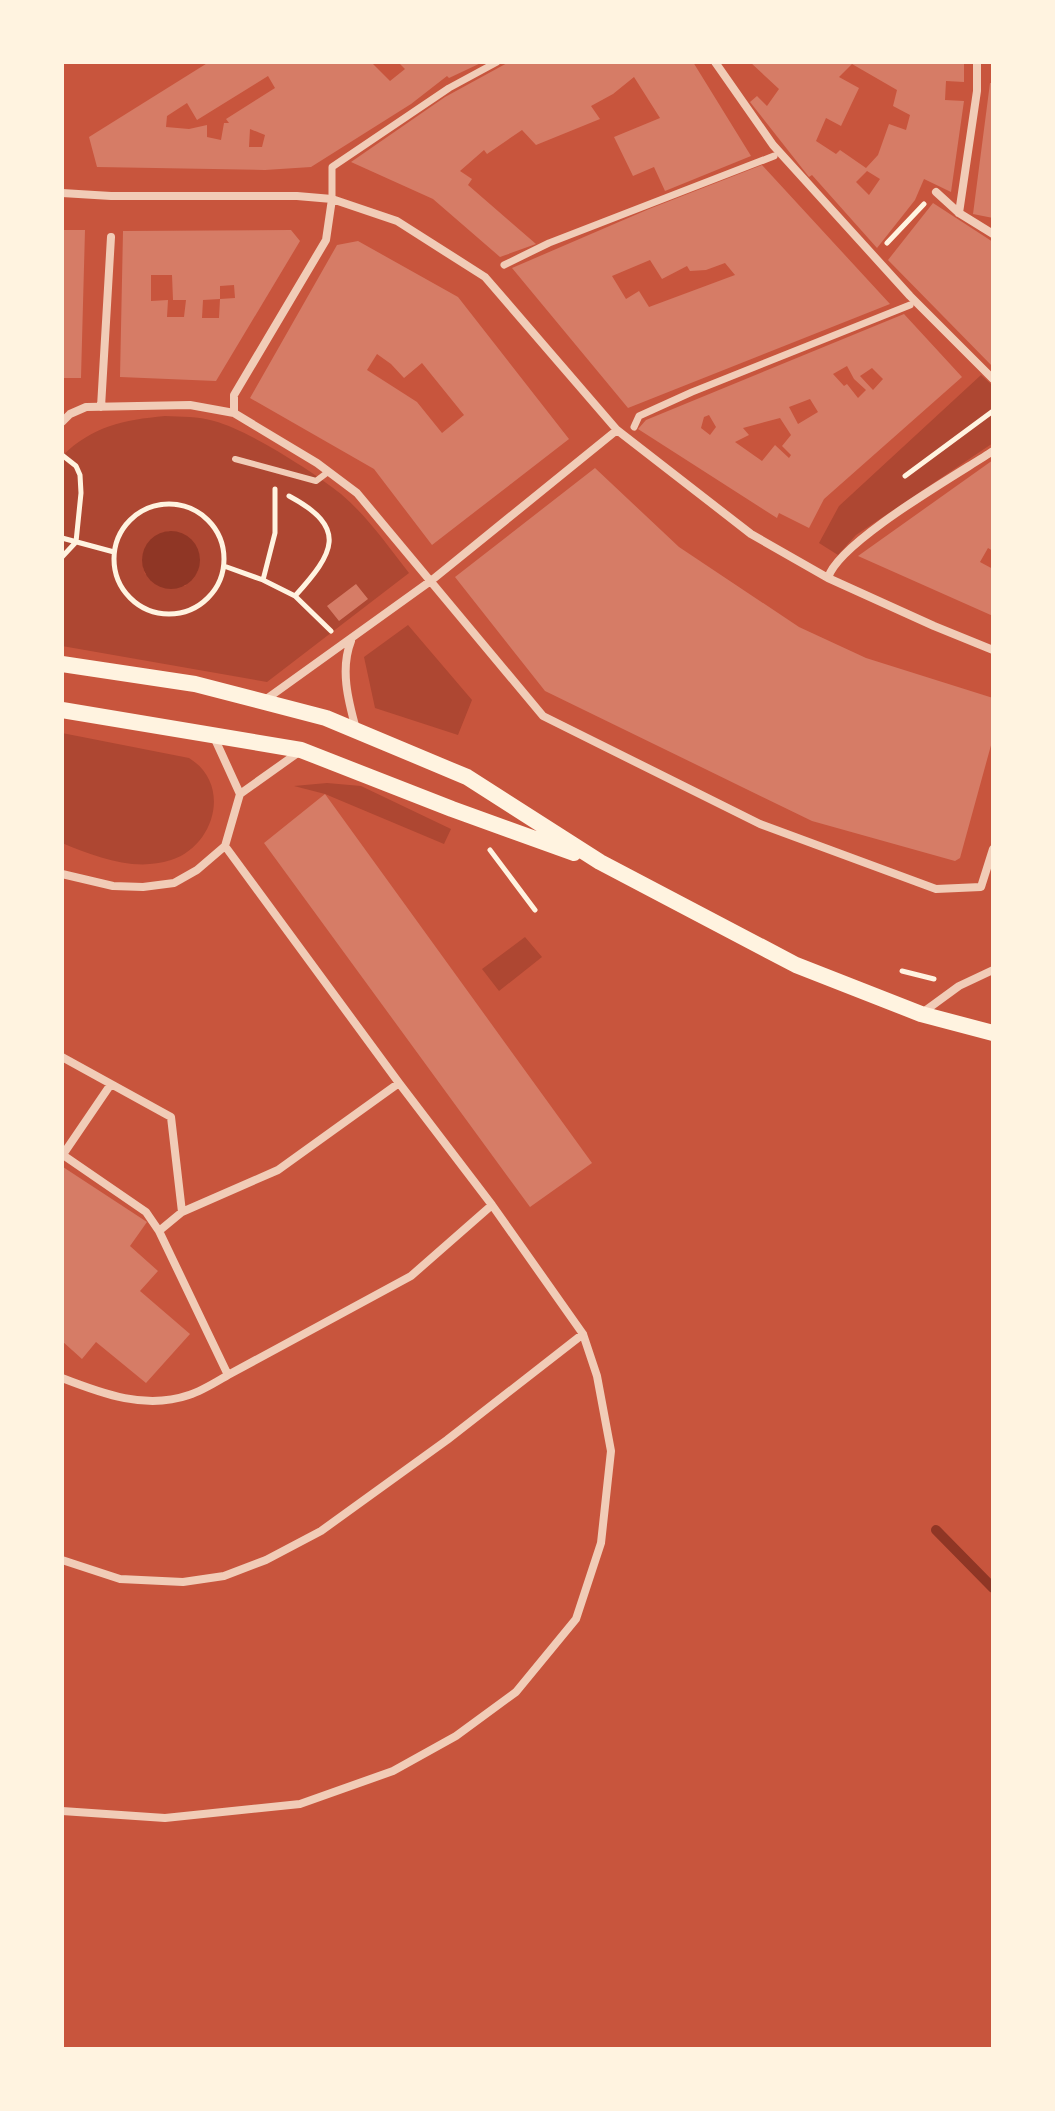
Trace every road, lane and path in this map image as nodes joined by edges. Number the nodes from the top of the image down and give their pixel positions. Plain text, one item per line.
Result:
1 (497, 62) edge
2 (715, 62) edge
3 (977, 62) edge
4 (774, 156) dead end
5 (936, 192) joint
6 (62, 193) edge
7 (332, 199) junction
8 (959, 213) junction
9 (993, 234) edge
10 (111, 237) dead end
11 (878, 253) dead end
12 (504, 265) dead end
13 (910, 305) dead end
14 (993, 379) edge
15 (101, 407) junction
16 (993, 411) edge
17 (234, 413) junction
18 (62, 422) edge
19 (634, 427) dead end
20 (617, 430) junction
21 (993, 451) edge
22 (62, 455) edge
23 (235, 459) dead end
24 (328, 472) junction
25 (905, 476) dead end
26 (263, 482) dead end
27 (275, 488) junction
28 (62, 538) edge
29 (76, 542) junction
30 (114, 552) junction
31 (62, 557) edge
32 (224, 566) junction
33 (828, 578) junction
34 (263, 580) junction
35 (432, 580) junction
36 (295, 596) junction
37 (335, 634) dead end
38 (352, 640) junction
39 (993, 650) edge
40 (62, 664) edge
41 (265, 700) junction
42 (62, 710) edge
43 (357, 730) junction
44 (214, 736) junction
45 (301, 750) junction
46 (240, 794) junction
47 (483, 840) dead end
48 (225, 846) junction
49 (993, 849) edge
50 (600, 862) junction
51 (62, 874) edge
52 (535, 910) dead end
53 (993, 970) edge
54 (921, 1014) junction
55 (993, 1033) edge
56 (62, 1057) edge
57 (399, 1083) junction
58 (111, 1084) junction
59 (63, 1155) edge
60 (492, 1205) junction
61 (182, 1212) junction
62 (159, 1231) junction
63 (583, 1334) junction
64 (228, 1375) junction
65 (62, 1378) edge
66 (62, 1560) edge
67 (62, 1811) edge

1 - 7 street
2 - 14 street
3 - 8 street
4 - 12 street
5 - 8 street
5 - 11 path
6 - 7 street
7 - 17 street
7 - 20 street
8 - 9 street
10 - 15 street
13 - 19 street
15 - 17 street
15 - 18 street
16 - 25 path
17 - 24 street
20 - 33 street
20 - 35 street
21 - 33 street
22 - 29 path
23 - 24 lane
24 - 35 street
26 - 27 path
27 - 34 path
27 - 36 path
28 - 29 path
29 - 30 path
29 - 31 path
30 - 32 path
30 - 32 path
32 - 34 path
33 - 39 street
34 - 36 path
35 - 38 street
35 - 49 street
36 - 37 path
38 - 41 street
38 - 43 street
40 - 41 main road
41 - 43 main road
42 - 44 main road
43 - 50 main road
44 - 45 main road
44 - 46 street
45 - 46 street
45 - 50 main road
46 - 48 street
47 - 52 path
48 - 51 street
48 - 57 street
50 - 54 main road
53 - 54 street
54 - 55 main road
56 - 58 street
57 - 60 street
57 - 61 street
58 - 59 street
58 - 61 street
59 - 62 street
60 - 63 street
60 - 64 street
61 - 62 street
62 - 64 street
63 - 66 street
63 - 67 street
64 - 65 street

